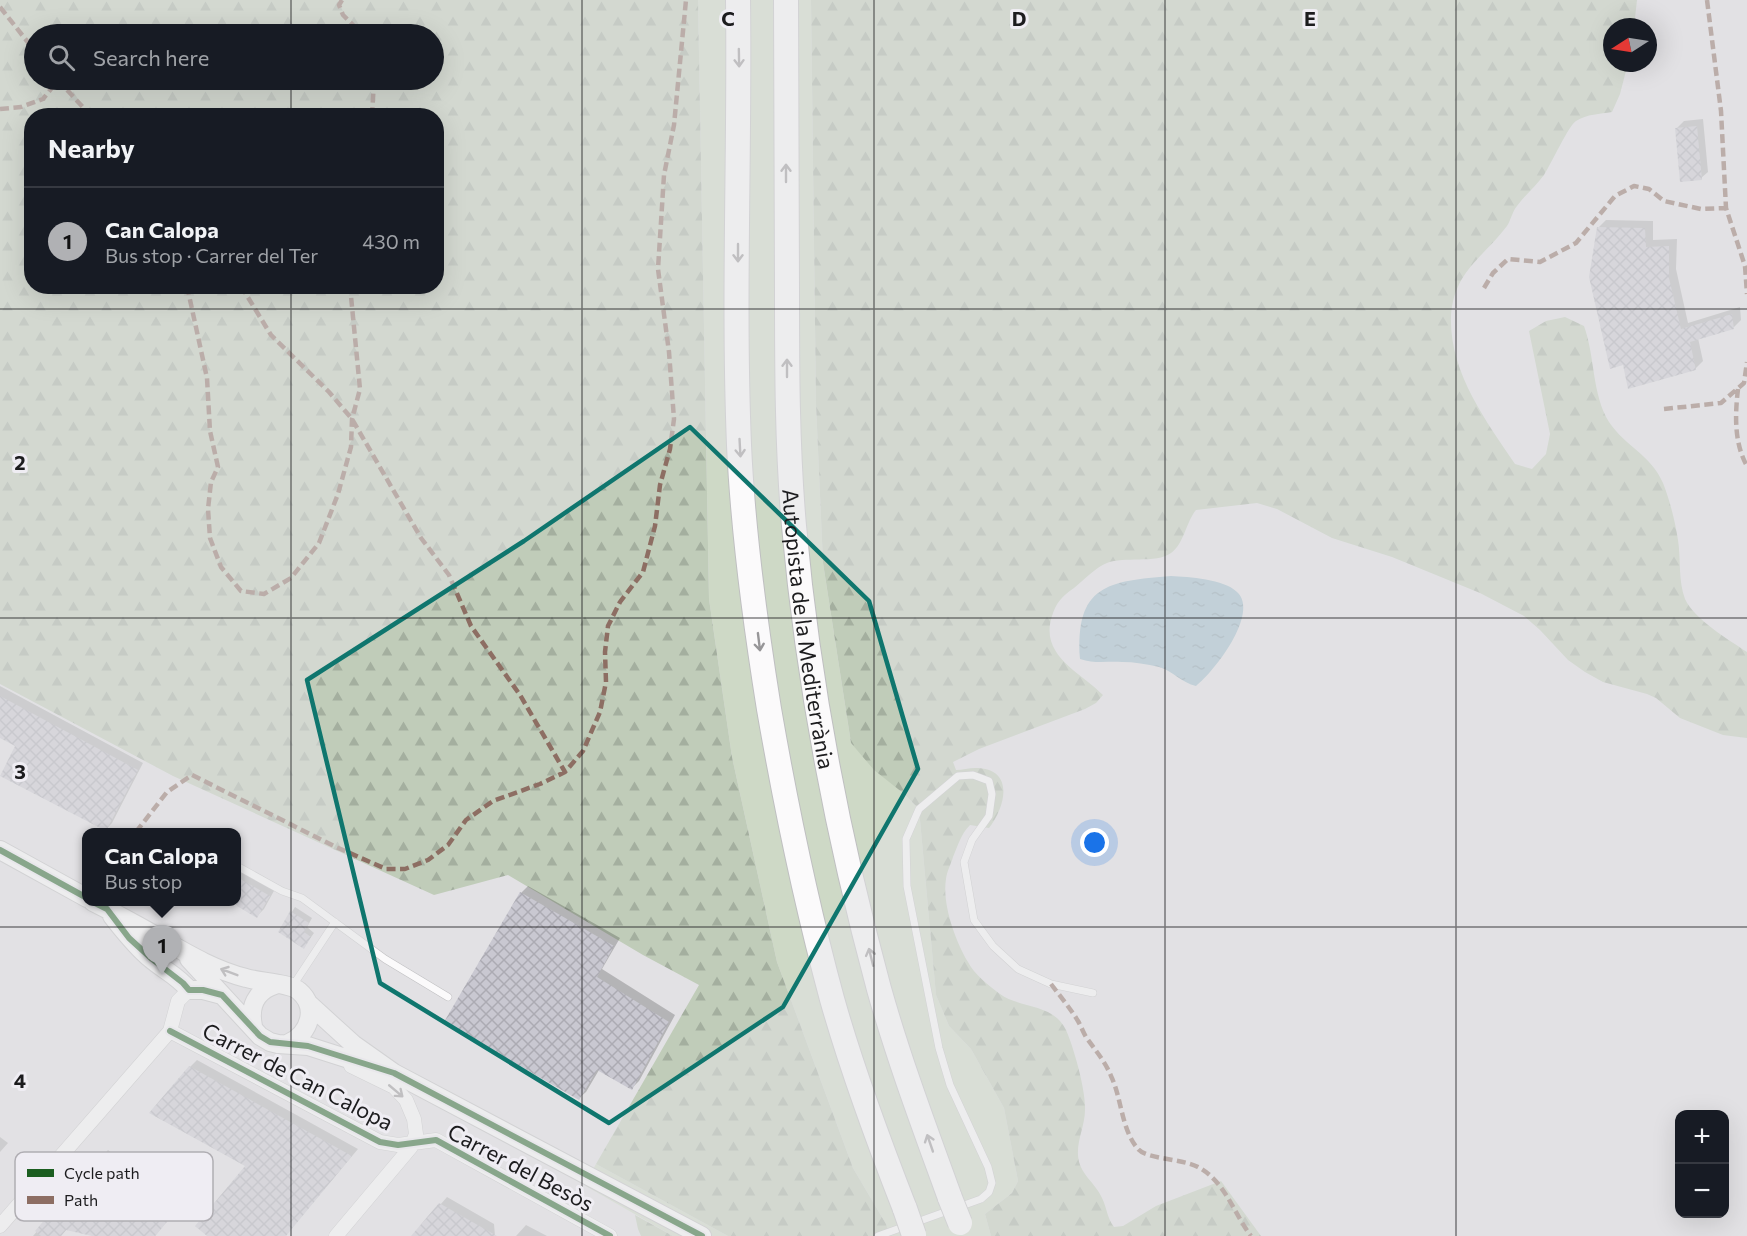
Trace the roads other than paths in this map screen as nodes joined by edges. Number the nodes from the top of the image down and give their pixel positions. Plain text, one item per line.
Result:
1 (738, 0) edge
2 (786, 0) edge
3 (0, 850) edge
4 (241, 869) edge
5 (82, 895) edge
6 (101, 906) edge
7 (102, 906) edge
8 (335, 922) junction
9 (184, 954) junction
10 (283, 986) junction
11 (189, 990) junction
12 (1093, 993) dead end
13 (222, 995) junction
14 (448, 997) dead end
15 (309, 1004) junction
16 (253, 1026) junction
17 (170, 1031) junction
18 (289, 1043) junction
19 (328, 1052) junction
20 (394, 1073) junction
21 (412, 1144) junction
22 (65, 1152) edge
23 (15, 1209) edge
24 (0, 1226) edge
25 (962, 1229) edge
26 (336, 1236) edge
27 (610, 1236) edge
28 (702, 1236) edge
29 (878, 1236) edge
30 (915, 1236) edge

1 -> 30 highway, bridge
25 -> 2 highway, Autopista de la Mediterrània, bridge
3 - 5 main road
4 - 8 lane
6 - 11 main road
7 - 9 main road
8 - 10 lane
8 - 14 lane
10 -> 9 main road
9 - 13 main road
10 - 15 main road
10 - 16 main road
11 - 13 main road
11 - 17 street
12 - 29 lane
13 - 16 main road
15 - 18 main road
15 - 20 main road
16 - 18 main road
17 - 21 street, Carrer de Can Calopa
17 - 22 street
18 - 19 main road
19 - 20 main road
19 -> 21 street
20 - 28 main road
21 - 26 street
21 - 27 street, Carrer del Besòs
23 - 24 street

